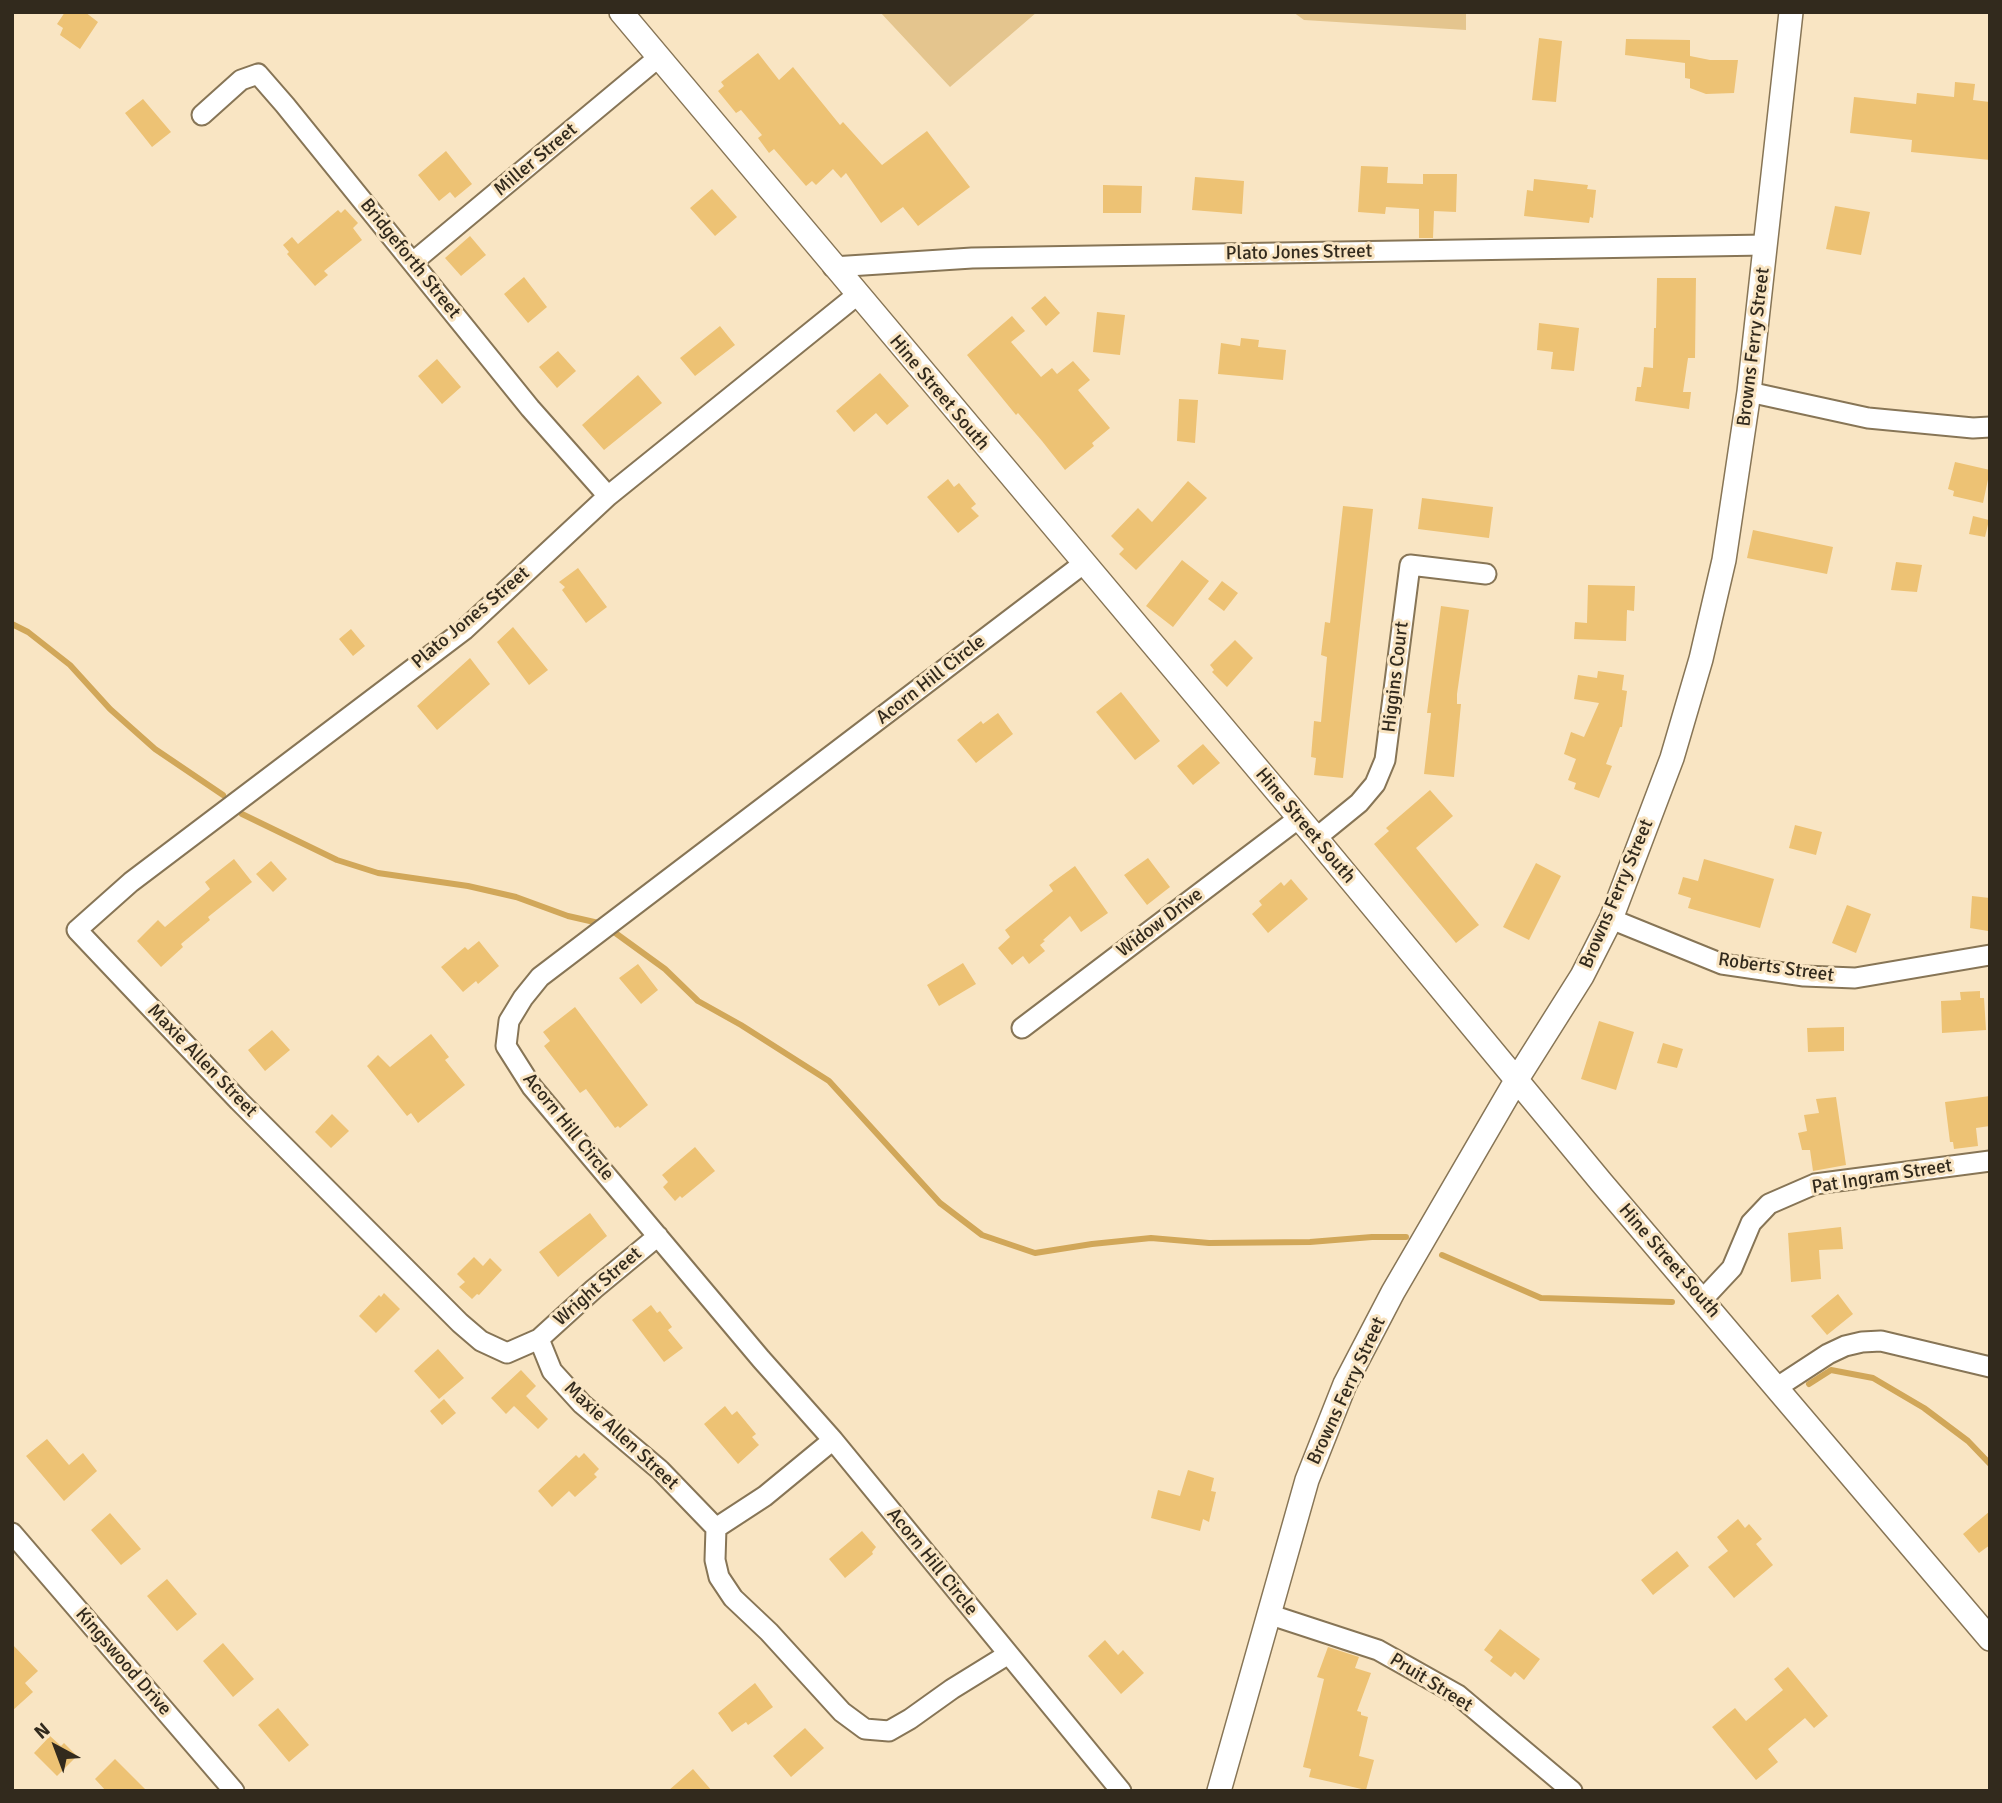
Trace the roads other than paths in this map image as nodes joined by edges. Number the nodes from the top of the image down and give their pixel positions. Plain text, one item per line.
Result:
1 (621, 12) edge
2 (1791, 12) edge
3 (659, 57) junction
4 (202, 115) dead end
5 (1766, 245) junction
6 (413, 262) junction
7 (833, 267) junction
8 (857, 295) junction
9 (1749, 392) junction
10 (1990, 427) edge
11 (608, 496) junction
12 (1083, 564) junction
13 (1486, 574) dead end
14 (1298, 818) junction
15 (1316, 838) junction
16 (1611, 919) junction
17 (77, 930) joint
18 (1990, 956) edge
19 (1022, 1028) dead end
20 (1517, 1080) junction
21 (1990, 1161) edge
22 (658, 1236) junction
23 (1703, 1299) junction
24 (539, 1339) junction
25 (1990, 1367) edge
26 (1776, 1388) junction
27 (833, 1440) junction
28 (716, 1528) junction
29 (16, 1546) edge
30 (1268, 1614) junction
31 (1990, 1639) edge
32 (1007, 1655) junction
33 (234, 1791) edge
34 (1121, 1791) edge
35 (1219, 1791) edge
36 (1572, 1791) edge

1 - 3 street, Hine Street South
2 - 5 street, Browns Ferry Street
3 - 6 street, Miller Street
3 - 7 street, Hine Street South
4 - 6 street, Bridgeforth Street
5 - 7 street, Plato Jones Street
5 - 9 street, Browns Ferry Street
6 - 11 street, Bridgeforth Street
7 - 8 street, Hine Street South
8 - 11 street, Plato Jones Street
8 - 12 street, Hine Street South
9 - 10 street
9 - 16 street, Browns Ferry Street
11 - 17 street, Plato Jones Street
12 - 14 street, Hine Street South
12 - 22 street, Acorn Hill Circle
13 - 15 street, Higgins Court
14 - 15 street, Hine Street South
14 - 19 street, Widow Drive
15 - 20 street, Hine Street South
16 - 18 street, Roberts Street
16 - 20 street, Browns Ferry Street
17 - 24 street, Maxie Allen Street
20 - 23 street, Hine Street South
20 - 30 street, Browns Ferry Street
21 - 23 street, Pat Ingram Street
22 - 24 street, Wright Street
22 - 27 street, Acorn Hill Circle
23 - 26 street, Hine Street South
24 - 28 street, Maxie Allen Street
25 - 26 street
26 - 31 street, Hine Street South
27 - 28 street
27 - 32 street, Acorn Hill Circle
28 - 32 street
29 - 33 street, Kingswood Drive
30 - 35 street, Browns Ferry Street
30 - 36 street, Pruit Street
32 - 34 street, Acorn Hill Circle

